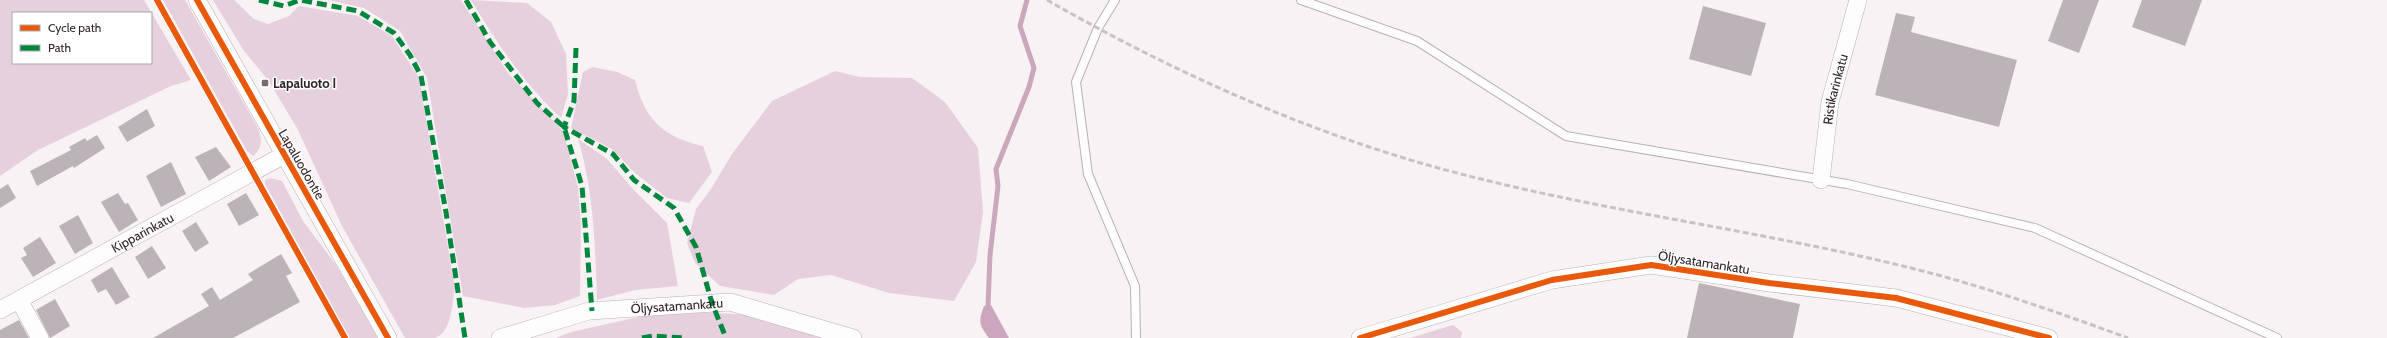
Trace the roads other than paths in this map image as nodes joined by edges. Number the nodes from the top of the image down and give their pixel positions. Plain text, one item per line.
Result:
1 (197, 0) edge
2 (1115, 0) edge
3 (1301, 0) edge
4 (1858, 0) edge
5 (284, 155) junction
6 (1821, 180) junction
7 (19, 300) junction
8 (0, 310) edge
9 (40, 338) edge
10 (388, 338) edge
11 (500, 338) edge
12 (853, 338) edge
13 (1136, 338) edge
14 (1360, 338) edge
15 (2049, 338) edge
16 (2276, 338) edge

1 - 5 street, Lapaluodontie
2 - 13 lane
3 - 6 lane
4 - 6 street, Ristikarinkatu
5 - 7 street, Kipparinkatu
5 - 10 street, Lapaluodontie
6 - 16 lane
7 - 8 street, Kipparinkatu
7 - 9 street
11 - 12 street, Öljysatamankatu
14 - 15 street, Öljysatamankatu

